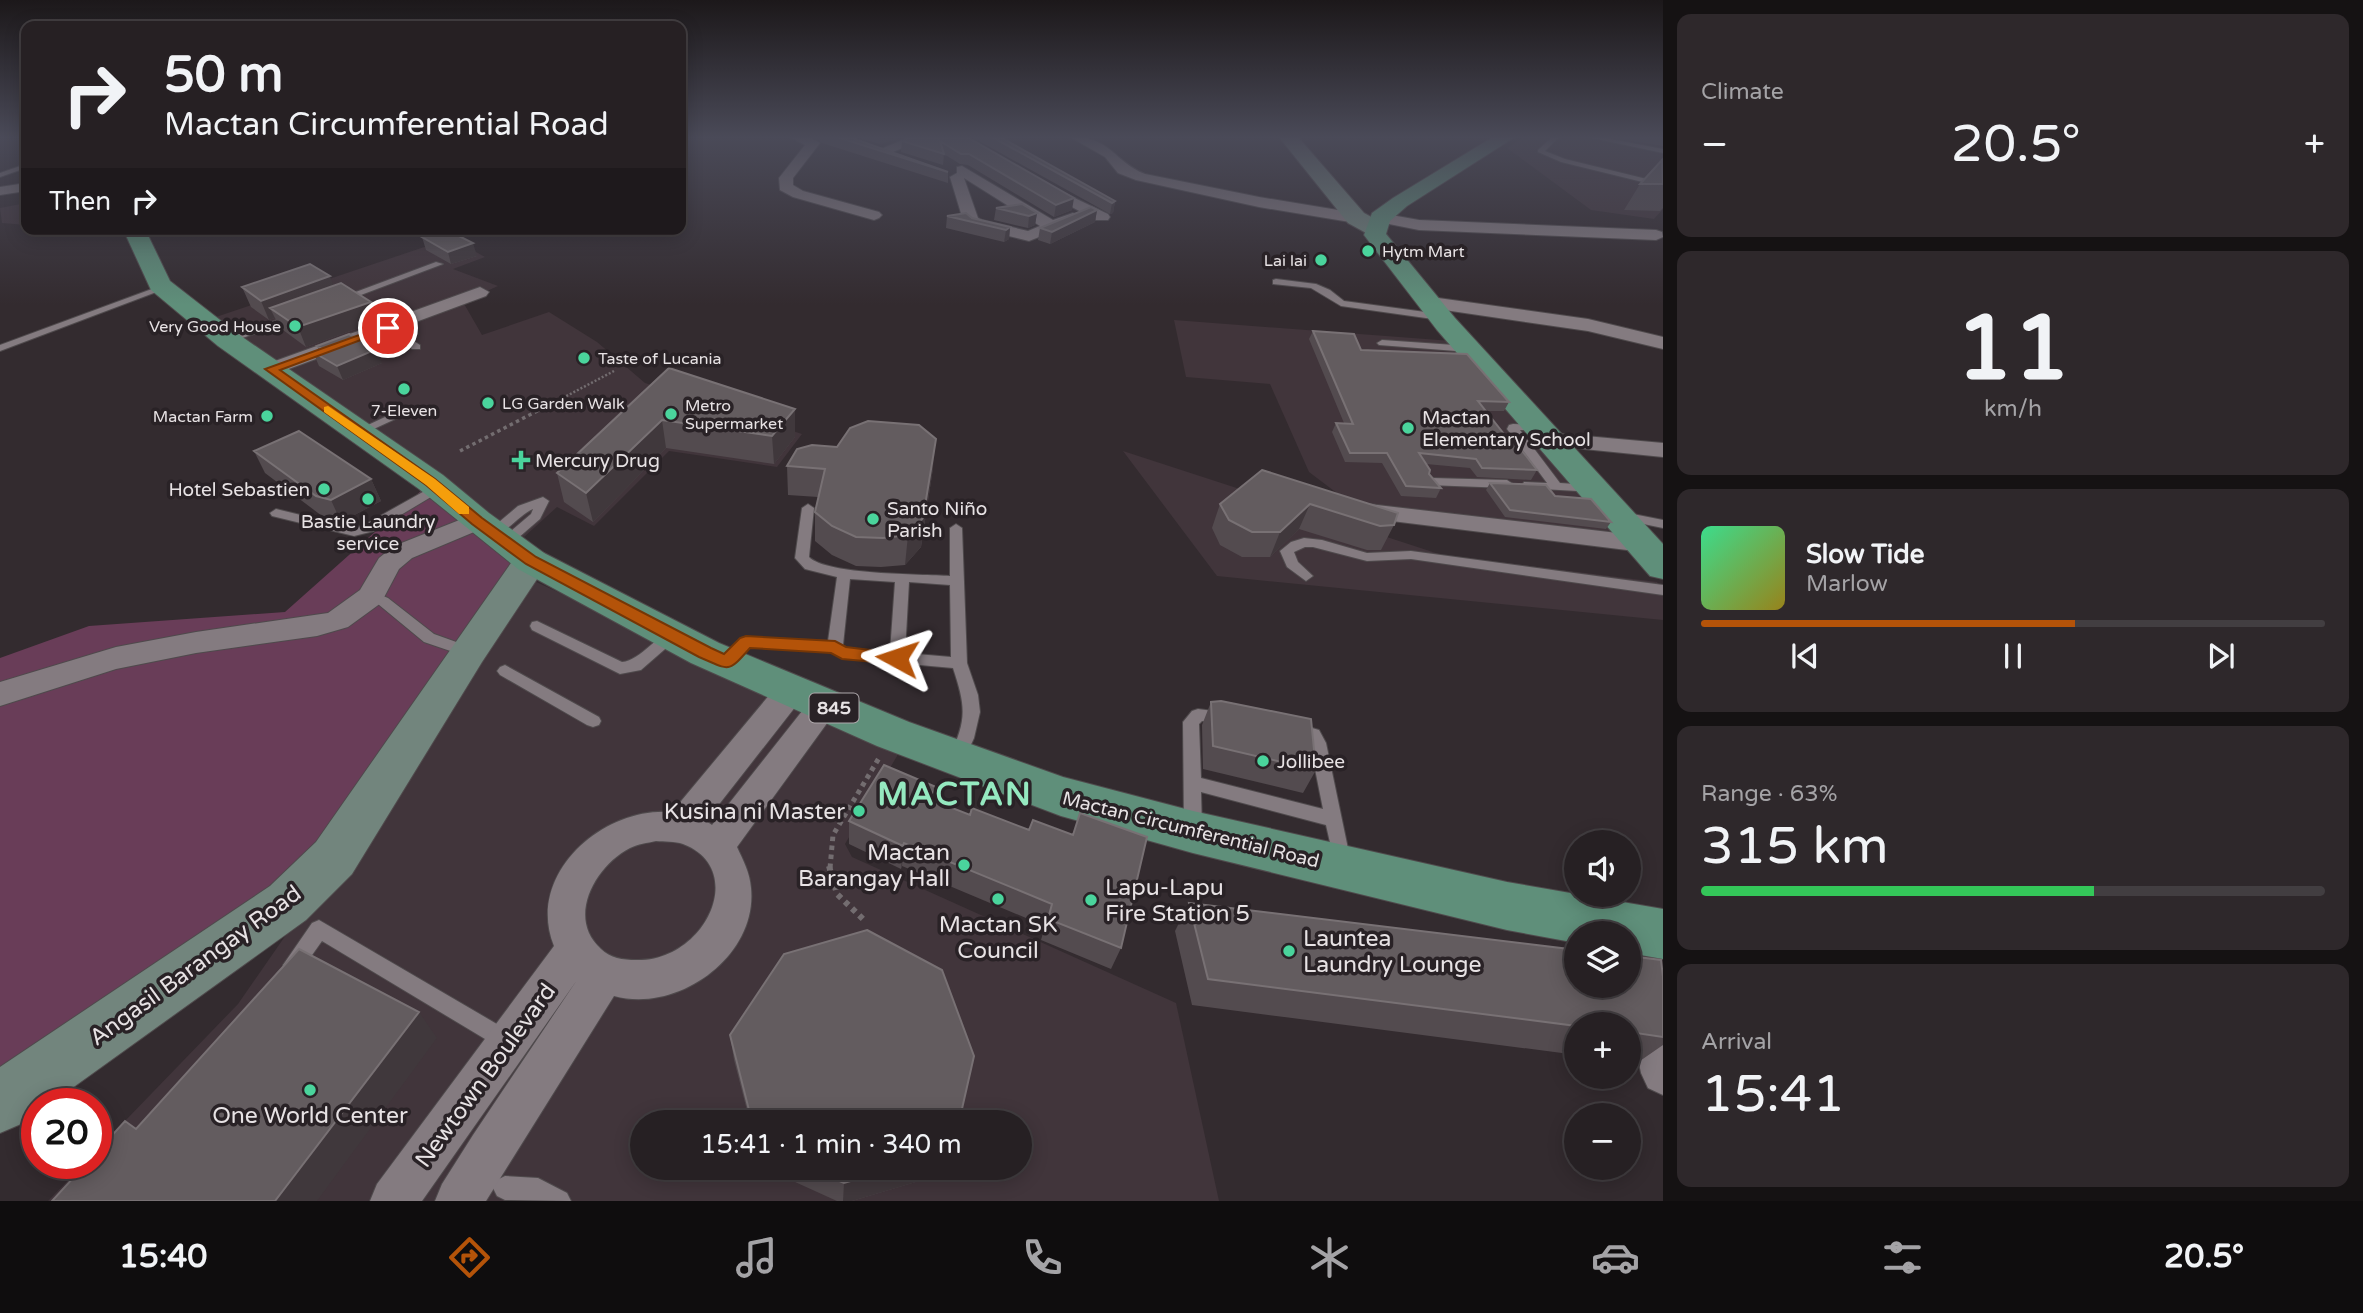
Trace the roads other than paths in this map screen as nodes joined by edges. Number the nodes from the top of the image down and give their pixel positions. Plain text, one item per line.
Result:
1 (795, 193) edge
2 (965, 193) edge
3 (995, 193) edge
4 (1057, 193) edge
5 (1225, 193) edge
6 (1335, 193) edge
7 (1414, 193) edge
8 (874, 215) dead end
9 (1356, 218) junction
10 (1378, 223) junction
11 (1053, 226) junction
12 (137, 235) edge
13 (1656, 235) dead end
14 (439, 264) dead end
15 (1276, 282) dead end
16 (163, 288) junction
17 (480, 292) dead end
18 (329, 304) edge
19 (1436, 310) junction
20 (304, 313) edge
21 (388, 328) junction
22 (228, 340) junction
23 (1382, 343) dead end
24 (1663, 343) edge
25 (416, 347) dead end
26 (0, 348) edge
27 (1470, 349) junction
28 (271, 369) junction
29 (400, 413) dead end
30 (359, 432) junction
31 (1546, 433) junction
32 (1663, 450) edge
33 (1432, 482) edge
34 (1556, 486) junction
35 (437, 488) junction
36 (1596, 489) junction
37 (808, 508) dead end
38 (1335, 508) edge
39 (276, 513) dead end
40 (956, 528) dead end
41 (1653, 534) edge
42 (501, 539) junction
43 (1663, 567) edge
44 (844, 574) junction
45 (1306, 576) dead end
46 (902, 577) junction
47 (958, 581) junction
48 (1663, 590) edge
49 (370, 596) junction
50 (537, 626) dead end
51 (673, 636) junction
52 (835, 647) junction
53 (897, 658) junction
54 (487, 661) junction
55 (727, 662) junction
56 (959, 663) junction
57 (0, 694) edge
58 (809, 697) junction
59 (1238, 719) edge
60 (593, 721) dead end
61 (1278, 726) edge
62 (957, 757) junction
63 (1192, 783) junction
64 (1335, 820) junction
65 (680, 828) junction
66 (1193, 832) junction
67 (716, 847) junction
68 (1343, 867) junction
69 (1649, 953) edge
70 (590, 962) junction
71 (278, 985) edge
72 (508, 1042) junction
73 (1663, 1073) edge
74 (0, 1103) edge
75 (499, 1180) edge
76 (394, 1201) edge
77 (459, 1201) edge
78 (559, 1201) edge

1 - 8 street
2 - 11 street
3 - 11 street
4 - 11 street
5 - 9 street
6 - 9 street
7 - 10 main road
9 - 10 street
10 - 13 street
10 - 19 main road
12 - 16 main road, Mactan Circumferential Road / 845
14 - 18 lane
15 - 19 lane
16 - 22 main road, Mactan Circumferential Road / 845
16 - 26 lane
17 - 21 street
19 - 24 street
19 - 27 main road
20 - 22 lane
21 - 25 lane
21 - 28 street
22 - 28 main road, Mactan Circumferential Road / 845
23 - 27 lane
27 - 31 main road
28 - 30 main road, Mactan Circumferential Road / 845
29 - 30 lane
30 - 35 main road, Mactan Circumferential Road / 845
31 - 32 street
31 - 34 lane
31 - 36 main road
33 - 34 lane
34 - 36 lane
35 - 39 lane
35 - 42 main road, Mactan Circumferential Road / 845
36 - 41 main road
37 - 44 lane
38 - 41 street
40 - 47 lane
41 - 43 main road
42 - 49 street
42 - 51 main road, Mactan Circumferential Road / 845
42 - 54 street, Angasil Barangay Road
44 - 46 lane
44 - 52 lane
45 - 48 lane
46 - 47 lane
46 - 53 lane
47 - 56 lane
49 - 54 lane
49 - 57 street
50 - 51 lane
51 - 55 main road, Mactan Circumferential Road / 845
52 - 53 lane
52 - 55 lane
53 - 56 lane
54 - 60 lane
54 - 74 street, Angasil Barangay Road
55 - 58 main road, Mactan Circumferential Road / 845
56 - 62 lane
58 - 62 main road, Mactan Circumferential Road / 845
58 - 65 street
58 - 67 street
59 - 63 lane
61 - 64 lane
62 - 66 main road, Mactan Circumferential Road / 845
63 - 64 lane
63 - 66 lane
64 - 68 lane
65 - 67 street
65 - 70 street
66 - 68 main road, Mactan Circumferential Road / 845
67 - 70 street
68 - 69 main road, Mactan Circumferential Road / 845
69 - 73 street
70 - 72 street, Newtown Boulevard
70 - 75 street, Newtown Boulevard
71 - 72 lane
72 - 76 street, Newtown Boulevard
75 - 77 street, Newtown Boulevard
75 - 78 lane

